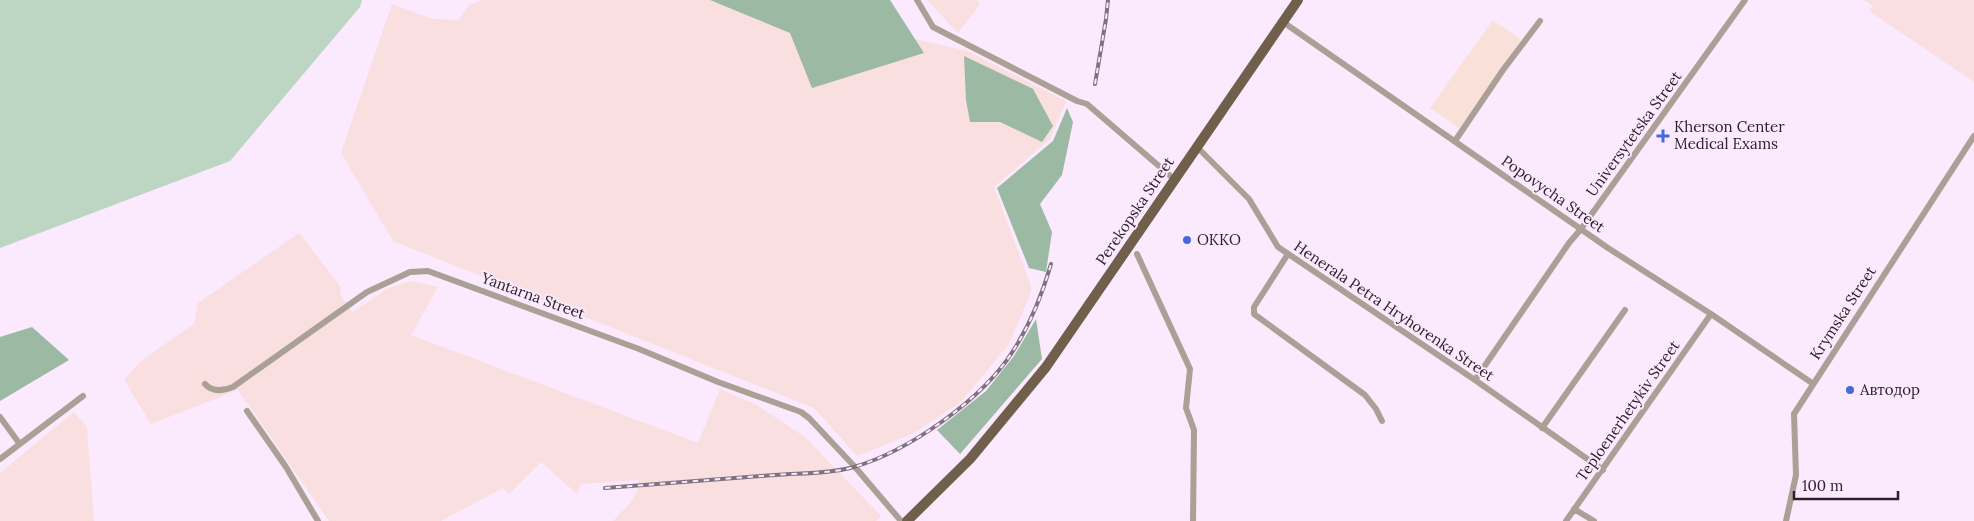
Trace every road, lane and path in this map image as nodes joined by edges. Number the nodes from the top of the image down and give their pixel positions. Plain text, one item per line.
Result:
1 (917, 0) edge
2 (1298, 0) edge
3 (1745, 0) edge
4 (1540, 21) dead end
5 (1283, 22) junction
6 (1974, 136) edge
7 (1455, 141) junction
8 (1197, 147) junction
9 (1174, 179) junction
10 (1581, 228) junction
11 (1136, 254) dead end
12 (1288, 254) junction
13 (1625, 310) dead end
14 (1711, 314) junction
15 (1475, 380) junction
16 (1812, 383) junction
17 (205, 384) dead end
18 (83, 396) dead end
19 (247, 411) dead end
20 (0, 417) edge
21 (1382, 421) dead end
22 (1542, 428) junction
23 (19, 443) junction
24 (0, 459) edge
25 (1603, 470) junction
26 (1574, 509) junction
27 (318, 521) edge
28 (901, 521) edge
29 (907, 521) edge
30 (1193, 521) edge
31 (1566, 521) edge
32 (1594, 521) edge
33 (1786, 521) edge

1 - 9 street
2 - 5 main road, Perekopska Street
3 - 10 street, Universytetska Street
4 - 7 street
5 - 7 street, Popovycha Street
5 - 8 main road, Perekopska Street
6 - 16 street, Krymska Street
7 - 10 street, Popovycha Street
8 - 9 main road, Perekopska Street
8 - 12 street, Henerala Petra Hryhorenka Street
9 - 29 main road, Perekopska Street
10 - 14 street, Popovycha Street
10 - 15 street, Universytetska Street
11 - 30 street
12 - 15 street, Henerala Petra Hryhorenka Street
12 - 21 street
13 - 22 street
14 - 16 street, Popovycha Street
14 - 25 street, Teploenerhetykiv Street
15 - 22 street, Henerala Petra Hryhorenka Street
16 - 33 street, Krymska Street
17 - 28 street, Yantarna Street
18 - 23 street
19 - 27 street
20 - 23 street
22 - 25 street, Henerala Petra Hryhorenka Street
23 - 24 street
25 - 26 street, Teploenerhetykiv Street
26 - 31 street, Teploenerhetykiv Street
26 - 32 street

